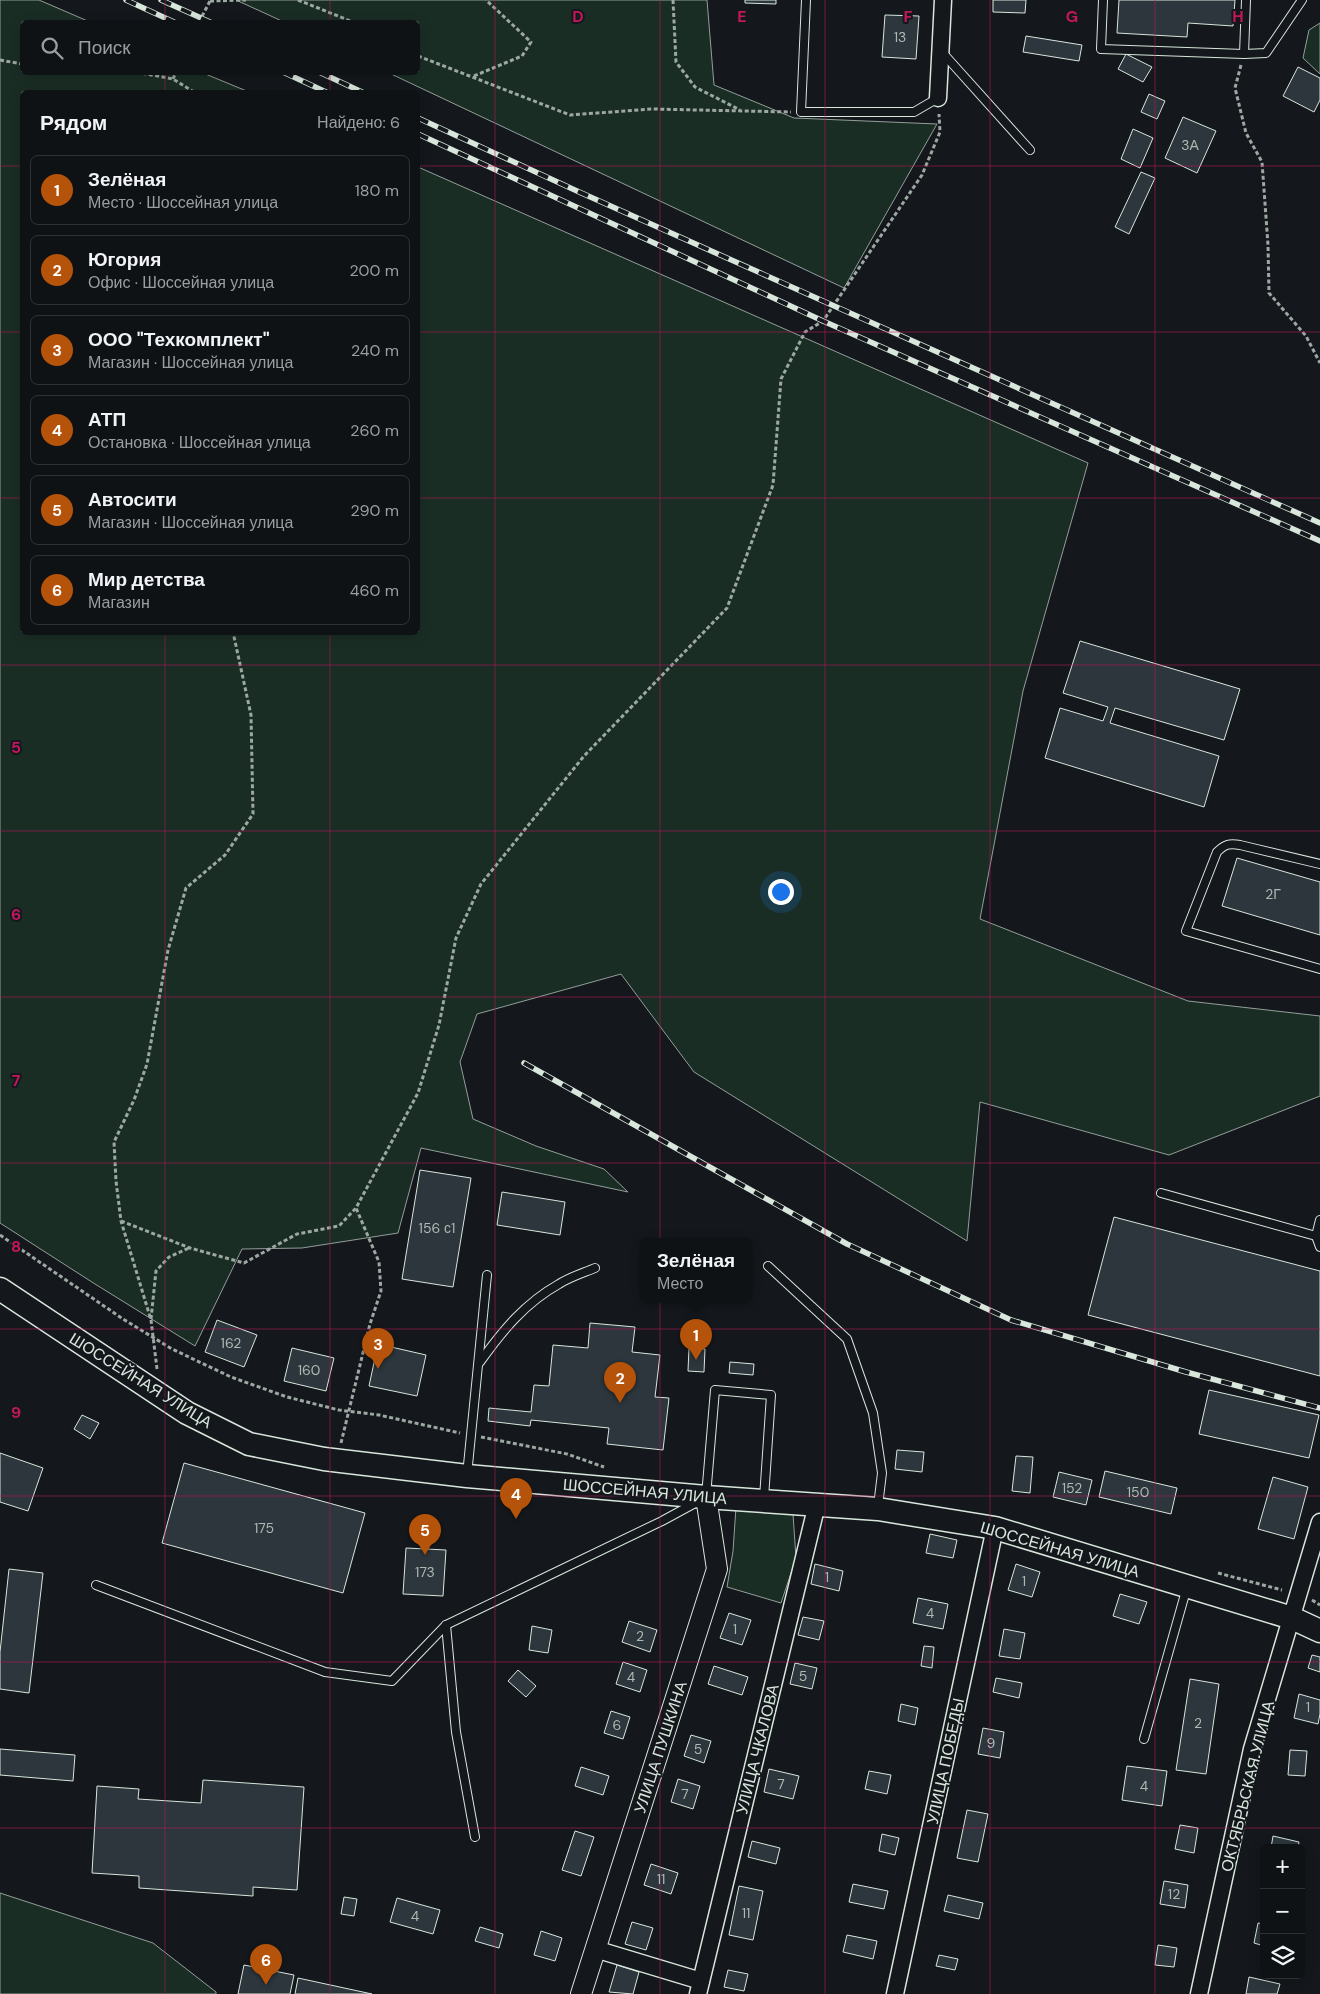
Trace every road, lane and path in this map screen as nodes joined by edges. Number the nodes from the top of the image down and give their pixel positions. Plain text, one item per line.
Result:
1 (246, 0) edge
2 (298, 0) edge
3 (486, 0) edge
4 (673, 0) edge
5 (806, 0) edge
6 (943, 0) edge
7 (1103, 0) edge
8 (1246, 0) edge
9 (1302, 0) edge
10 (210, 1) edge
11 (200, 20) edge
12 (348, 20) edge
13 (940, 50) junction
14 (1244, 54) junction
15 (420, 57) edge
16 (0, 60) edge
17 (20, 64) edge
18 (152, 75) edge
19 (175, 75) edge
20 (474, 77) junction
21 (173, 79) junction
22 (191, 90) edge
23 (938, 98) junction
24 (743, 112) junction
25 (801, 112) junction
26 (1030, 150) dead end
27 (1320, 363) edge
28 (234, 635) edge
29 (1320, 864) edge
30 (1320, 969) edge
31 (1161, 1193) dead end
32 (356, 1208) junction
33 (1320, 1220) edge
34 (121, 1221) junction
35 (0, 1235) edge
36 (1316, 1236) junction
37 (190, 1248) junction
38 (1320, 1248) edge
39 (768, 1266) dead end
40 (595, 1268) dead end
41 (487, 1275) dead end
42 (0, 1290) edge
43 (151, 1320) junction
44 (154, 1338) junction
45 (479, 1364) junction
46 (160, 1395) junction
47 (349, 1412) junction
48 (471, 1435) junction
49 (337, 1460) junction
50 (611, 1468) dead end
51 (467, 1476) junction
52 (706, 1497) junction
53 (764, 1500) junction
54 (817, 1504) junction
55 (878, 1509) junction
56 (1320, 1522) edge
57 (995, 1528) junction
58 (1212, 1572) dead end
59 (96, 1585) dead end
60 (1188, 1586) junction
61 (1299, 1594) junction
62 (1320, 1605) edge
63 (1292, 1618) junction
64 (446, 1625) junction
65 (1320, 1631) edge
66 (1144, 1740) dead end
67 (475, 1837) dead end
68 (595, 1949) junction
69 (699, 1988) edge
70 (581, 1994) edge
71 (895, 1994) edge
72 (1199, 1994) edge

1 - 10 path
2 - 12 path
3 - 20 path
4 - 24 path
5 - 25 lane
6 - 13 street
7 - 14 lane
8 - 14 lane
9 - 14 lane
10 - 11 path
13 - 23 street
13 - 26 lane
14 - 27 path
15 - 20 path
16 - 17 path
18 - 21 path
19 - 21 path
20 - 24 path
21 - 22 path
23 - 25 lane
23 - 32 path
24 - 25 path
28 - 34 path
29 - 30 lane
31 - 36 lane
32 - 37 path
32 - 47 path
33 - 36 lane
34 - 37 path
34 - 43 path
35 - 44 path
36 - 38 lane
37 - 43 path
39 - 55 lane
40 - 45 lane
41 - 45 lane
42 - 46 main road, ШОССЕЙНАЯ УЛИЦА
43 - 44 path
44 - 46 path
44 - 47 path
45 - 48 lane
46 - 49 main road, ШОССЕЙНАЯ УЛИЦА
47 - 48 path
47 - 49 path
48 - 50 path
48 - 51 lane
49 - 51 main road, ШОССЕЙНАЯ УЛИЦА
51 - 52 main road, ШОССЕЙНАЯ УЛИЦА
52 - 53 main road, ШОССЕЙНАЯ УЛИЦА
52 - 53 lane
52 - 64 lane
52 - 68 street, УЛИЦА ПУШКИНА
53 - 54 main road, ШОССЕЙНАЯ УЛИЦА
54 - 55 main road, ШОССЕЙНАЯ УЛИЦА
54 - 69 street, УЛИЦА ЧКАЛОВА
55 - 57 main road, ШОССЕЙНАЯ УЛИЦА
56 - 61 street, ОКТЯБРЬСКАЯ УЛИЦА
57 - 60 main road, ШОССЕЙНАЯ УЛИЦА
57 - 71 street, УЛИЦА ПОБЕДЫ
58 - 61 path
59 - 64 lane
60 - 63 main road, ШОССЕЙНАЯ УЛИЦА
60 - 66 lane
61 - 62 path
61 - 63 street, ОКТЯБРЬСКАЯ УЛИЦА
63 - 65 main road, ШОССЕЙНАЯ УЛИЦА
63 - 72 street, ОКТЯБРЬСКАЯ УЛИЦА
64 - 67 lane
68 - 69 street
68 - 70 street, УЛИЦА ПУШКИНА

